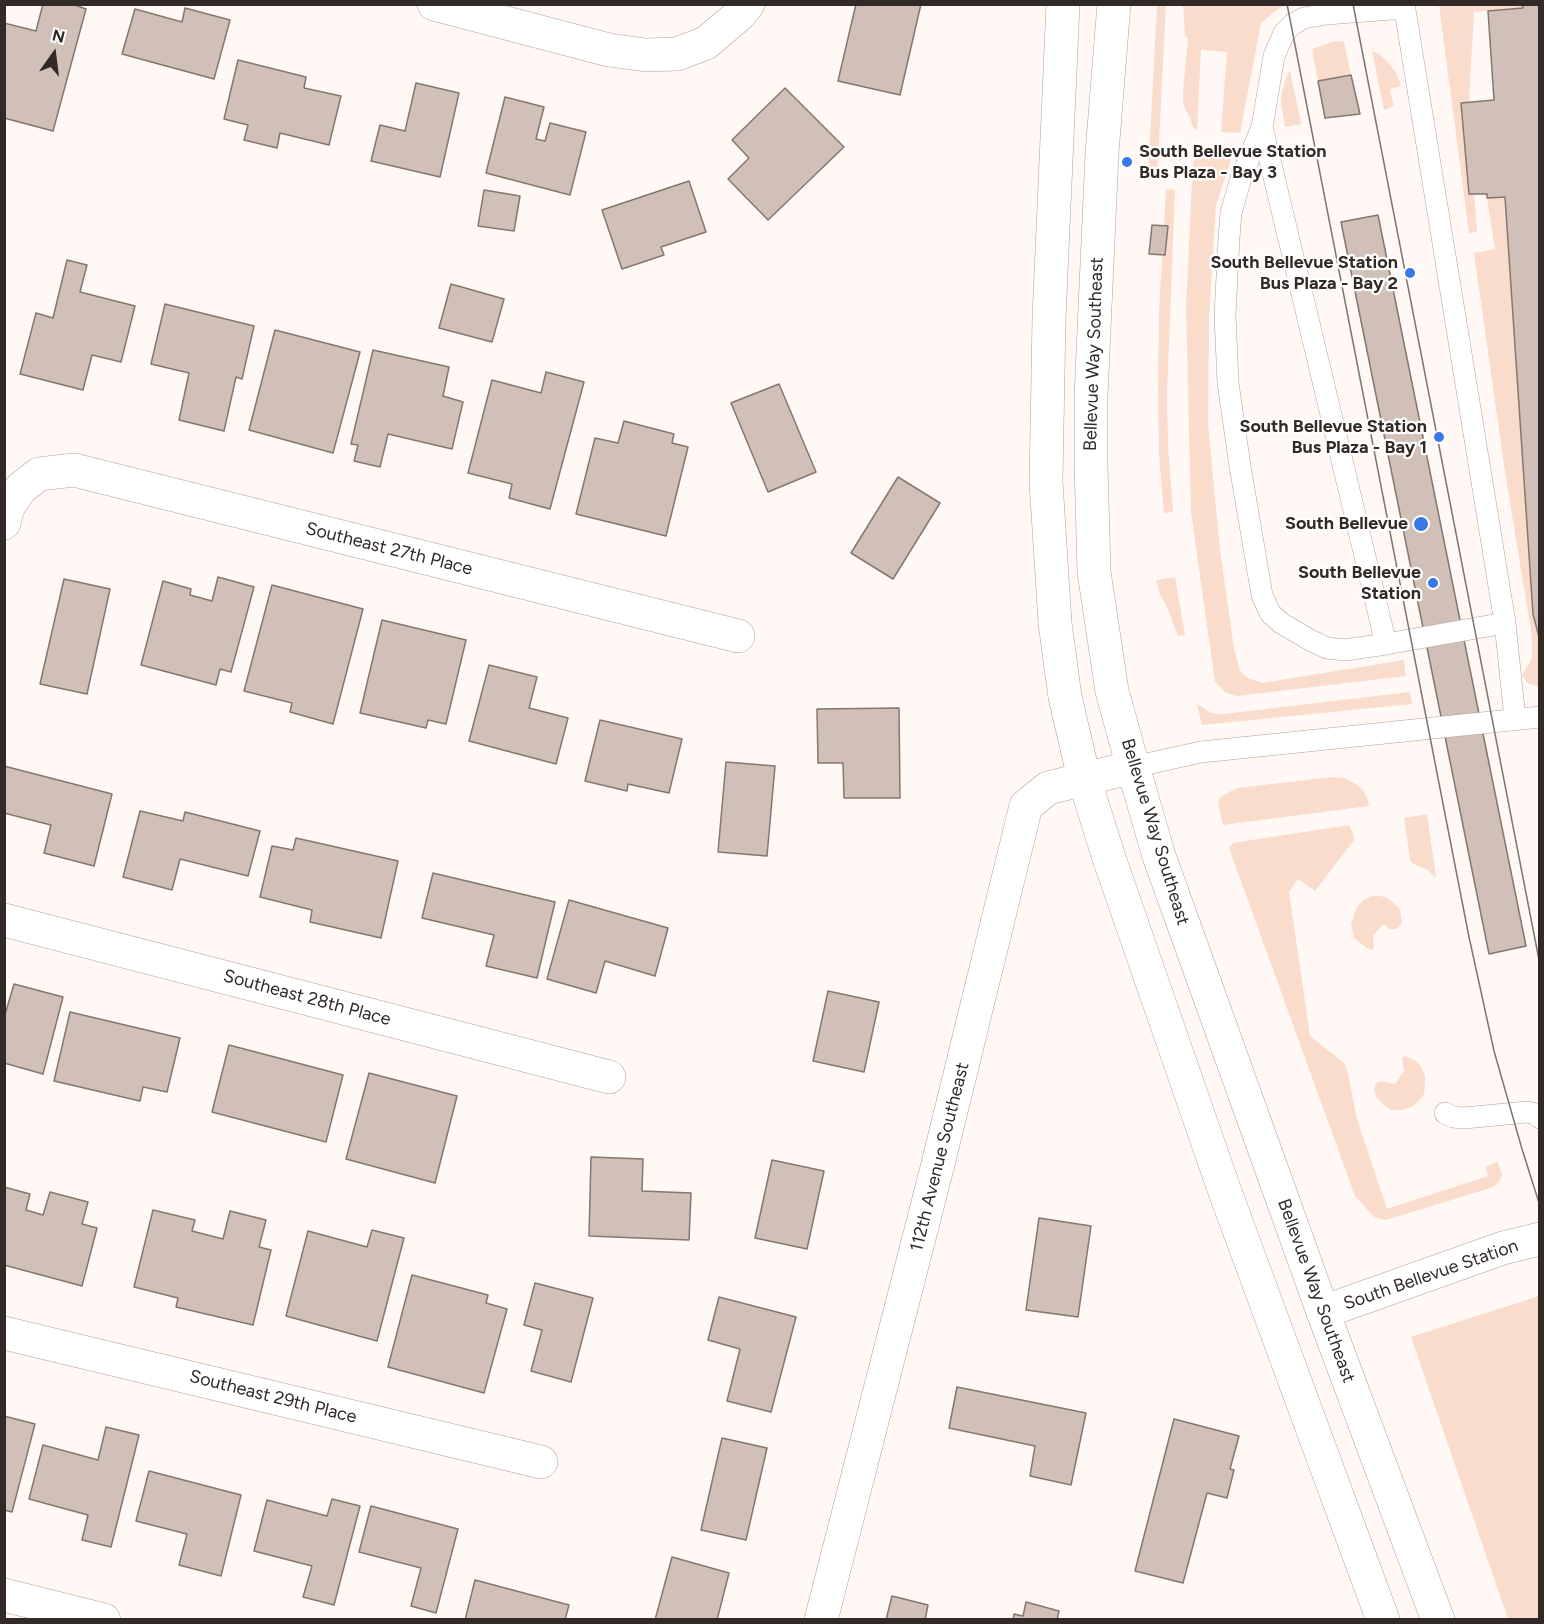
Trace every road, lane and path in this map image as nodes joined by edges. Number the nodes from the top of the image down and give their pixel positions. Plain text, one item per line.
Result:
1 (434, 4) edge
2 (748, 4) edge
3 (1063, 4) edge
4 (1114, 4) edge
5 (1404, 6) edge
6 (1262, 127) junction
7 (4, 523) edge
8 (1505, 623) junction
9 (738, 636) dead end
10 (1386, 644) junction
11 (1539, 717) edge
12 (1515, 719) junction
13 (1133, 767) junction
14 (1084, 778) junction
15 (4, 920) edge
16 (609, 1077) dead end
17 (1445, 1113) dead end
18 (1539, 1118) edge
19 (1539, 1239) edge
20 (1323, 1312) junction
21 (1278, 1332) junction
22 (4, 1333) edge
23 (541, 1462) dead end
24 (4, 1595) edge
25 (104, 1620) edge
26 (821, 1620) edge
27 (1383, 1620) edge
28 (1438, 1620) edge

1 - 2 street
3 - 14 street
4 - 13 street, Bellevue Way Southeast
5 - 6 lane
5 - 8 lane
6 - 10 lane
6 - 10 lane
7 - 9 street, Southeast 27th Place
8 - 10 lane
8 - 12 lane
11 - 12 lane
12 - 13 lane
13 - 14 street, 112th Avenue Southeast
13 - 20 street, Bellevue Way Southeast
14 - 21 street
14 - 26 street, 112th Avenue Southeast
15 - 16 street, Southeast 28th Place
17 - 18 lane
19 - 20 street, South Bellevue Station
20 - 21 street, South Bellevue Station
20 - 28 street, Bellevue Way Southeast
21 - 27 street
22 - 23 street, Southeast 29th Place
24 - 25 street

